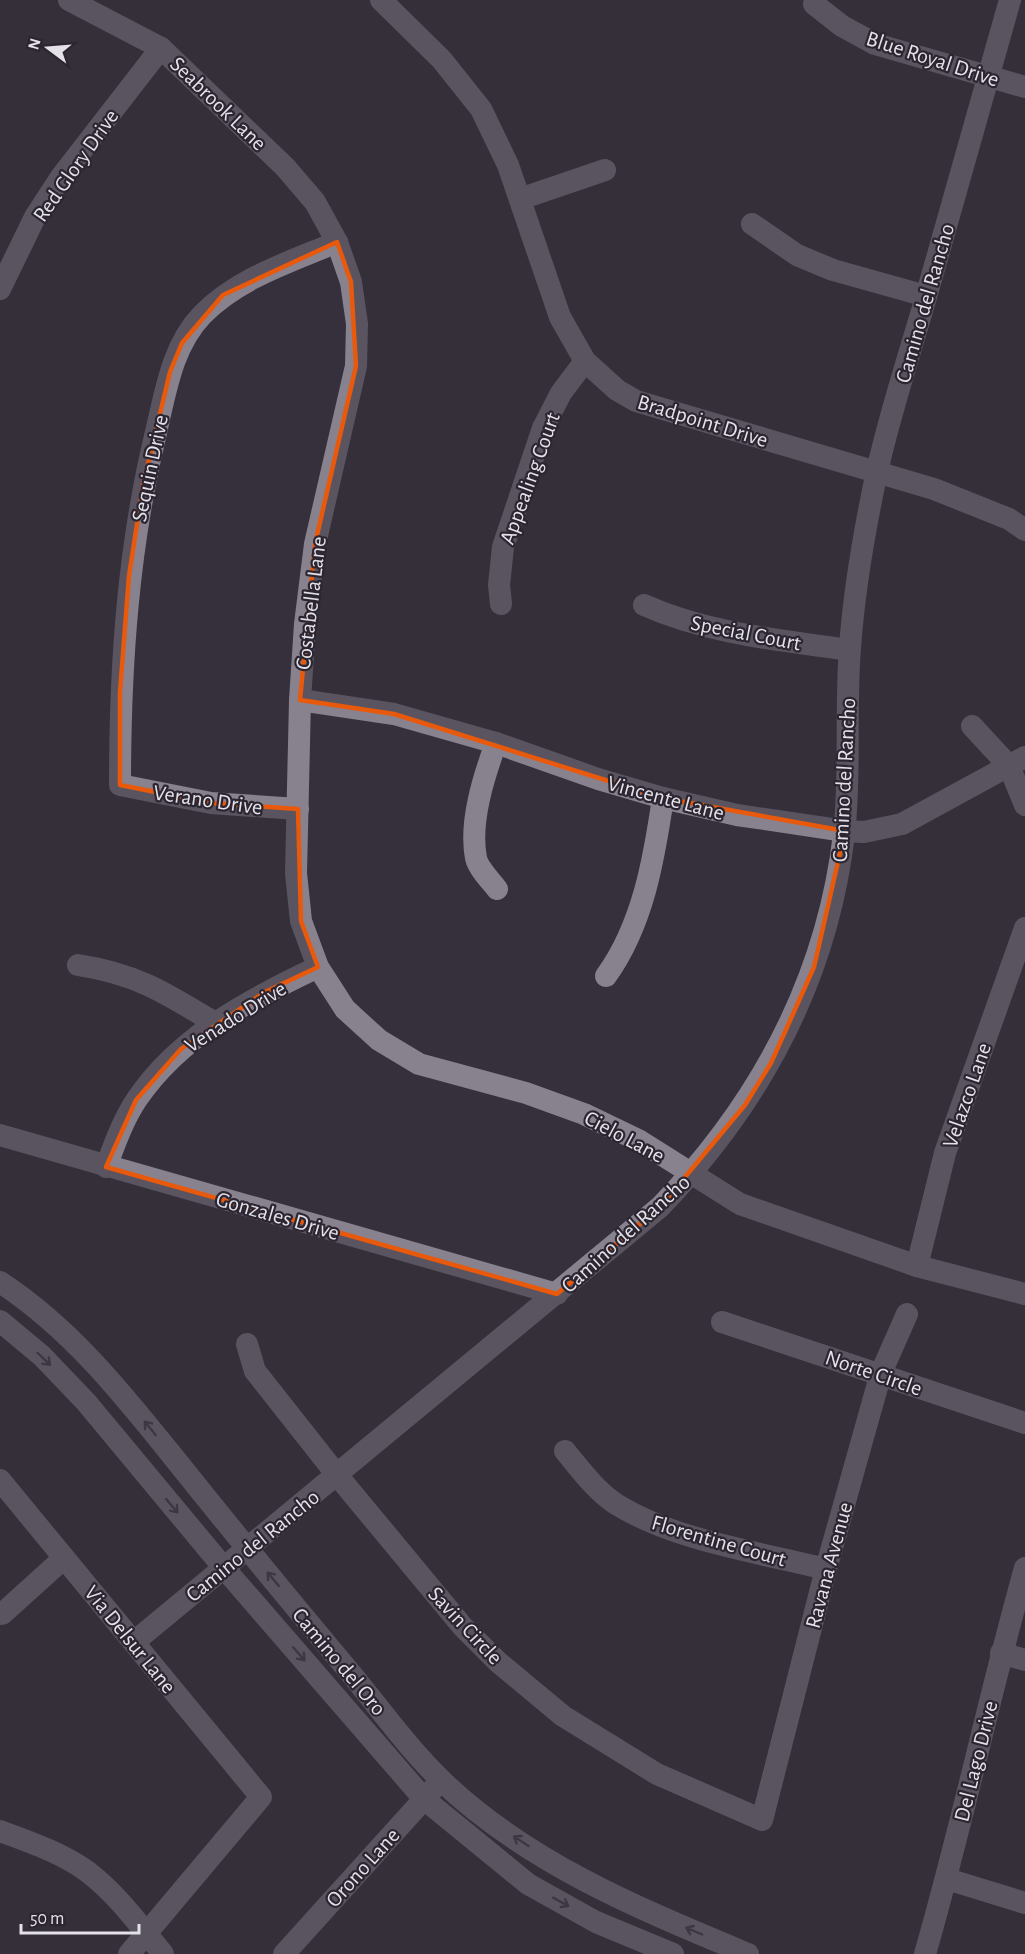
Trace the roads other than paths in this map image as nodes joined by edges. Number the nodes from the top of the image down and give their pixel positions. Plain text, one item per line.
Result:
1 (69, 0) edge
2 (381, 0) edge
3 (1010, 0) edge
4 (813, 4) dead end
5 (161, 48) junction
6 (988, 76) junction
7 (1025, 87) edge
8 (605, 170) dead end
9 (520, 199) junction
10 (752, 224) dead end
11 (337, 242) junction
12 (0, 289) edge
13 (926, 296) junction
14 (585, 361) junction
15 (877, 473) junction
16 (1025, 530) edge
17 (501, 604) dead end
18 (644, 605) dead end
19 (849, 650) junction
20 (300, 700) junction
21 (972, 726) dead end
22 (496, 743) junction
23 (1017, 761) edge
24 (120, 785) joint
25 (663, 798) junction
26 (1025, 805) edge
27 (298, 809) junction
28 (845, 831) junction
29 (497, 889) dead end
30 (1025, 928) edge
31 (78, 965) dead end
32 (318, 968) junction
33 (606, 976) dead end
34 (215, 1023) junction
35 (0, 1135) edge
36 (106, 1167) junction
37 (692, 1174) junction
38 (917, 1266) junction
39 (0, 1282) edge
40 (557, 1294) junction
41 (1025, 1294) edge
42 (907, 1314) dead end
43 (0, 1320) edge
44 (722, 1322) dead end
45 (247, 1344) dead end
46 (881, 1373) junction
47 (1025, 1423) edge
48 (565, 1451) dead end
49 (337, 1475) junction
50 (0, 1480) edge
51 (247, 1549) junction
52 (64, 1558) junction
53 (224, 1568) junction
54 (1025, 1568) edge
55 (826, 1569) junction
56 (2, 1614) dead end
57 (134, 1642) junction
58 (1001, 1653) junction
59 (1025, 1660) edge
60 (441, 1780) junction
61 (424, 1799) junction
62 (762, 1820) joint
63 (0, 1831) edge
64 (947, 1879) junction
65 (1025, 1903) edge
66 (146, 1934) junction
67 (129, 1954) edge
68 (163, 1954) edge
69 (284, 1954) edge
70 (673, 1954) edge
71 (748, 1954) edge
72 (925, 1954) edge

1 - 5 street, Seabrook Lane
2 - 9 street, Bradpoint Drive
3 - 6 street, Camino del Rancho
4 - 6 street, Blue Royal Drive
5 - 11 street, Seabrook Lane
5 - 12 street, Red Glory Drive
6 - 7 street, Blue Royal Drive
6 - 13 street, Camino del Rancho
8 - 9 street
9 - 14 street, Bradpoint Drive
10 - 13 street
11 - 20 street, Costabella Lane
11 - 24 street, Sequin Drive
13 - 15 street, Camino del Rancho
14 - 15 street, Bradpoint Drive
14 - 17 street, Appealing Court
15 - 16 street, Bradpoint Drive
15 - 19 street, Camino del Rancho
18 - 19 street, Special Court
19 - 28 street, Camino del Rancho
20 - 22 street, Vincente Lane
20 - 27 street, Costabella Lane
21 - 23 street
22 - 25 street, Vincente Lane
22 - 29 street
23 - 26 street
23 - 28 street, Vincente Lane
24 - 27 street, Verano Drive
25 - 28 street, Vincente Lane
25 - 33 street
27 - 32 street, Costabella Lane
28 - 37 street, Camino del Rancho
30 - 38 street, Velazco Lane
31 - 34 street
32 - 34 street, Venado Drive
32 - 37 street, Cielo Lane
34 - 36 street, Venado Drive
35 - 36 street, Gonzales Drive
36 - 40 street, Gonzales Drive
37 - 38 street, Cielo Lane
37 - 40 street, Camino del Rancho
38 - 41 street, Cielo Lane
51 -> 39 street, Camino del Oro
40 - 49 street, Camino del Rancho
42 - 46 street, Ravana Avenue
43 -> 53 street, Camino del Oro
44 - 46 street, Norte Circle
45 - 49 street, Savin Circle
46 - 47 street, Norte Circle
46 - 55 street, Ravana Avenue
48 - 55 street, Florentine Court
49 - 51 street, Camino del Rancho
49 - 62 street, Savin Circle
50 - 52 street, Via Delsur Lane
51 - 53 street, Camino del Rancho
60 -> 51 street, Camino del Oro
52 - 56 street
52 - 57 street, Via Delsur Lane
53 - 57 street, Camino del Rancho
53 -> 61 street, Camino del Oro
54 - 58 street, Del Lago Drive
55 - 62 street, Ravana Avenue
57 - 66 street, Via Delsur Lane
58 - 59 street
58 - 64 street, Del Lago Drive
60 - 61 street, Orono Lane
71 -> 60 street, Camino del Oro
61 - 69 street, Orono Lane
61 -> 70 street, Camino del Oro
63 - 66 street
64 - 65 street
64 - 72 street, Del Lago Drive
66 - 67 street
66 - 68 street

